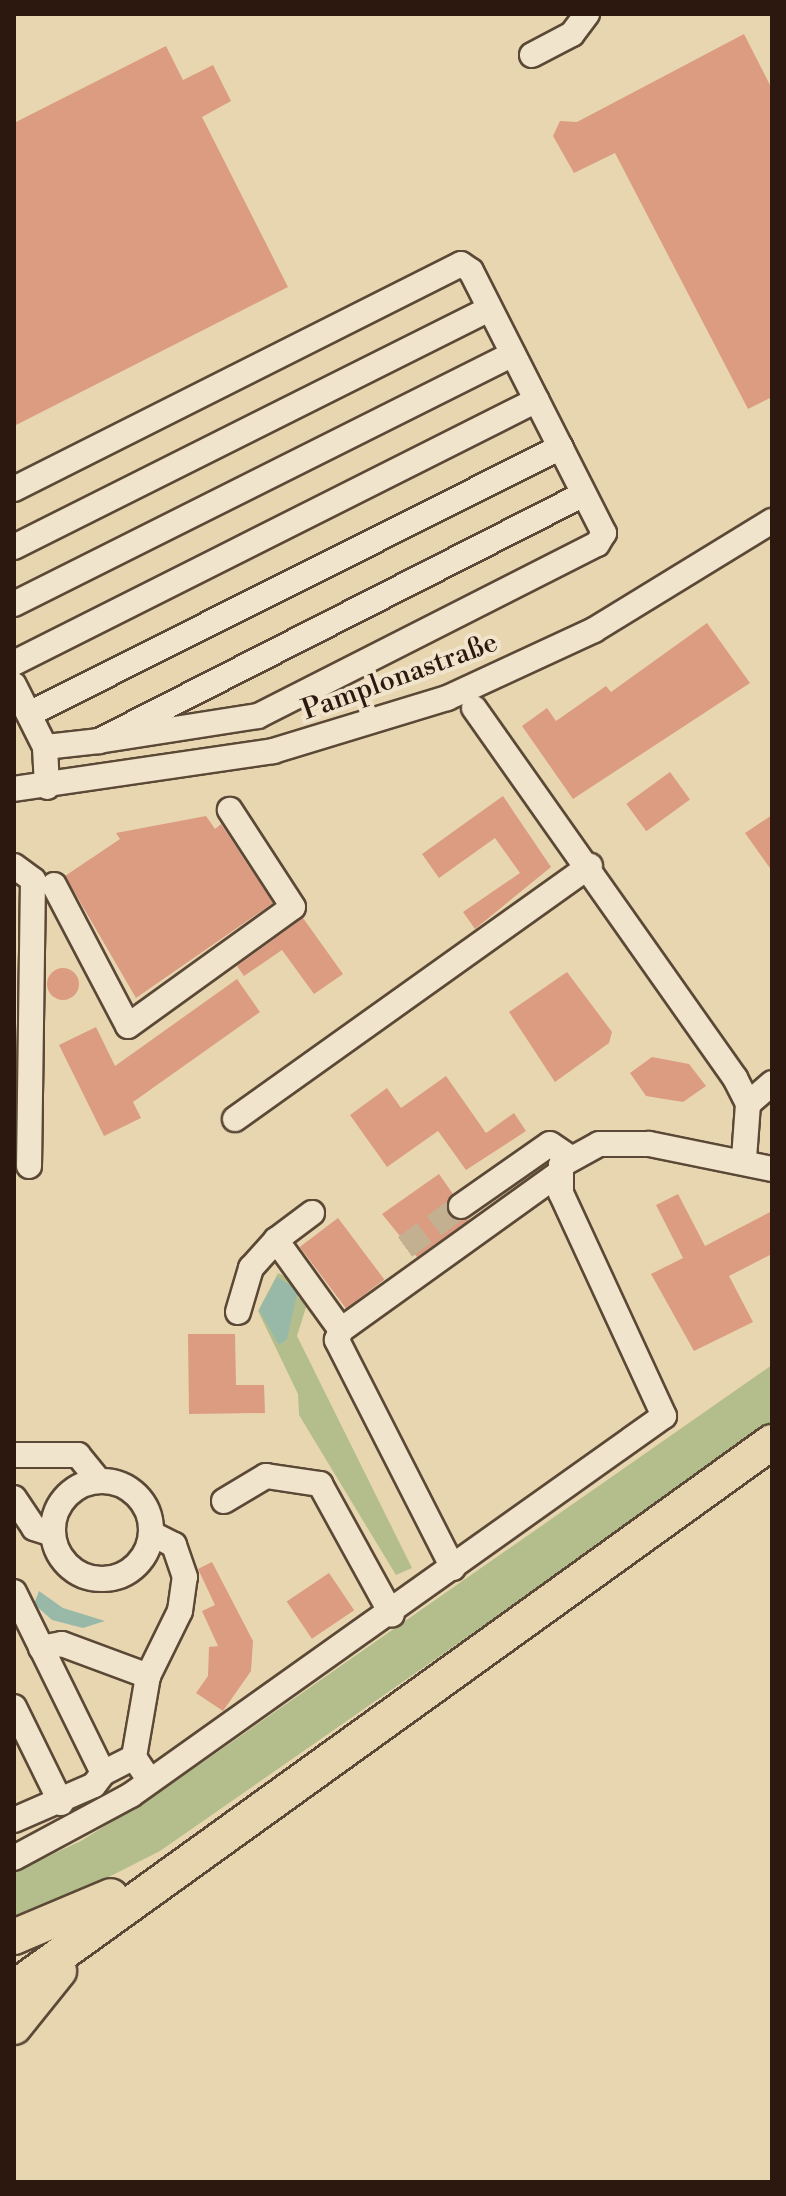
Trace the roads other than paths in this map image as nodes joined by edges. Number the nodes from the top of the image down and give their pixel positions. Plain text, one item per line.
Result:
1 (587, 14) edge
2 (532, 55) dead end
3 (489, 309) junction
4 (513, 354) junction
5 (537, 400) junction
6 (561, 447) junction
7 (14, 489) edge
8 (584, 494) junction
9 (772, 521) edge
10 (14, 547) edge
11 (14, 604) edge
12 (14, 663) edge
13 (14, 685) edge
14 (474, 708) dead end
15 (29, 714) junction
16 (99, 741) junction
17 (45, 747) junction
18 (47, 787) junction
19 (14, 789) edge
20 (230, 810) dead end
21 (14, 866) edge
22 (590, 866) junction
23 (54, 885) dead end
24 (772, 1083) edge
25 (748, 1104) junction
26 (235, 1119) dead end
27 (744, 1159) junction
28 (29, 1166) dead end
29 (563, 1166) junction
30 (772, 1169) edge
31 (461, 1206) tunnel mouth
32 (312, 1213) dead end
33 (276, 1240) junction
34 (238, 1312) dead end
35 (341, 1330) junction
36 (772, 1442) edge
37 (14, 1455) edge
38 (99, 1481) junction
39 (14, 1498) edge
40 (224, 1501) dead end
41 (53, 1534) junction
42 (152, 1534) junction
43 (453, 1568) junction
44 (14, 1592) edge
45 (392, 1615) junction
46 (41, 1648) junction
47 (148, 1676) junction
48 (14, 1707) edge
49 (134, 1757) junction
50 (103, 1773) junction
51 (141, 1788) junction
52 (61, 1803) junction
53 (14, 1820) edge
54 (14, 1858) edge
55 (126, 1897) junction
56 (14, 1937) edge
57 (14, 1964) edge
58 (14, 1988) edge
59 (14, 2027) edge

1 - 2 street
3 - 4 street
3 - 7 street
3 - 10 street
4 - 5 street
4 - 11 street
5 - 6 street
5 - 12 street
6 - 8 street
6 - 15 street
8 - 16 street
8 - 16 street
9 - 18 street, Pamplonastraße
13 - 15 street
14 - 22 street
15 - 17 street
16 - 17 street
17 - 18 street
18 - 19 street, Pamplonastraße
20 - 23 street
21 - 28 street
22 - 25 street
22 - 26 street
24 - 25 street
25 - 27 street
27 - 29 street
27 - 30 street
29 - 31 street
29 - 35 street
29 - 43 street
32 - 33 street
33 - 34 street
33 - 35 street
35 - 43 street
36 - 55 highway
37 - 38 street
38 - 41 street
38 - 42 street
39 - 41 street
40 - 45 street
41 - 42 street
42 - 47 street
43 - 45 street
44 - 46 street
45 - 51 street
46 - 47 street
46 - 50 street
47 - 49 street
48 - 52 street
49 - 50 street
49 - 51 street
50 - 52 street
51 - 54 street
52 - 53 street
55 - 56 highway
55 - 57 highway
55 - 58 highway
55 - 59 highway

